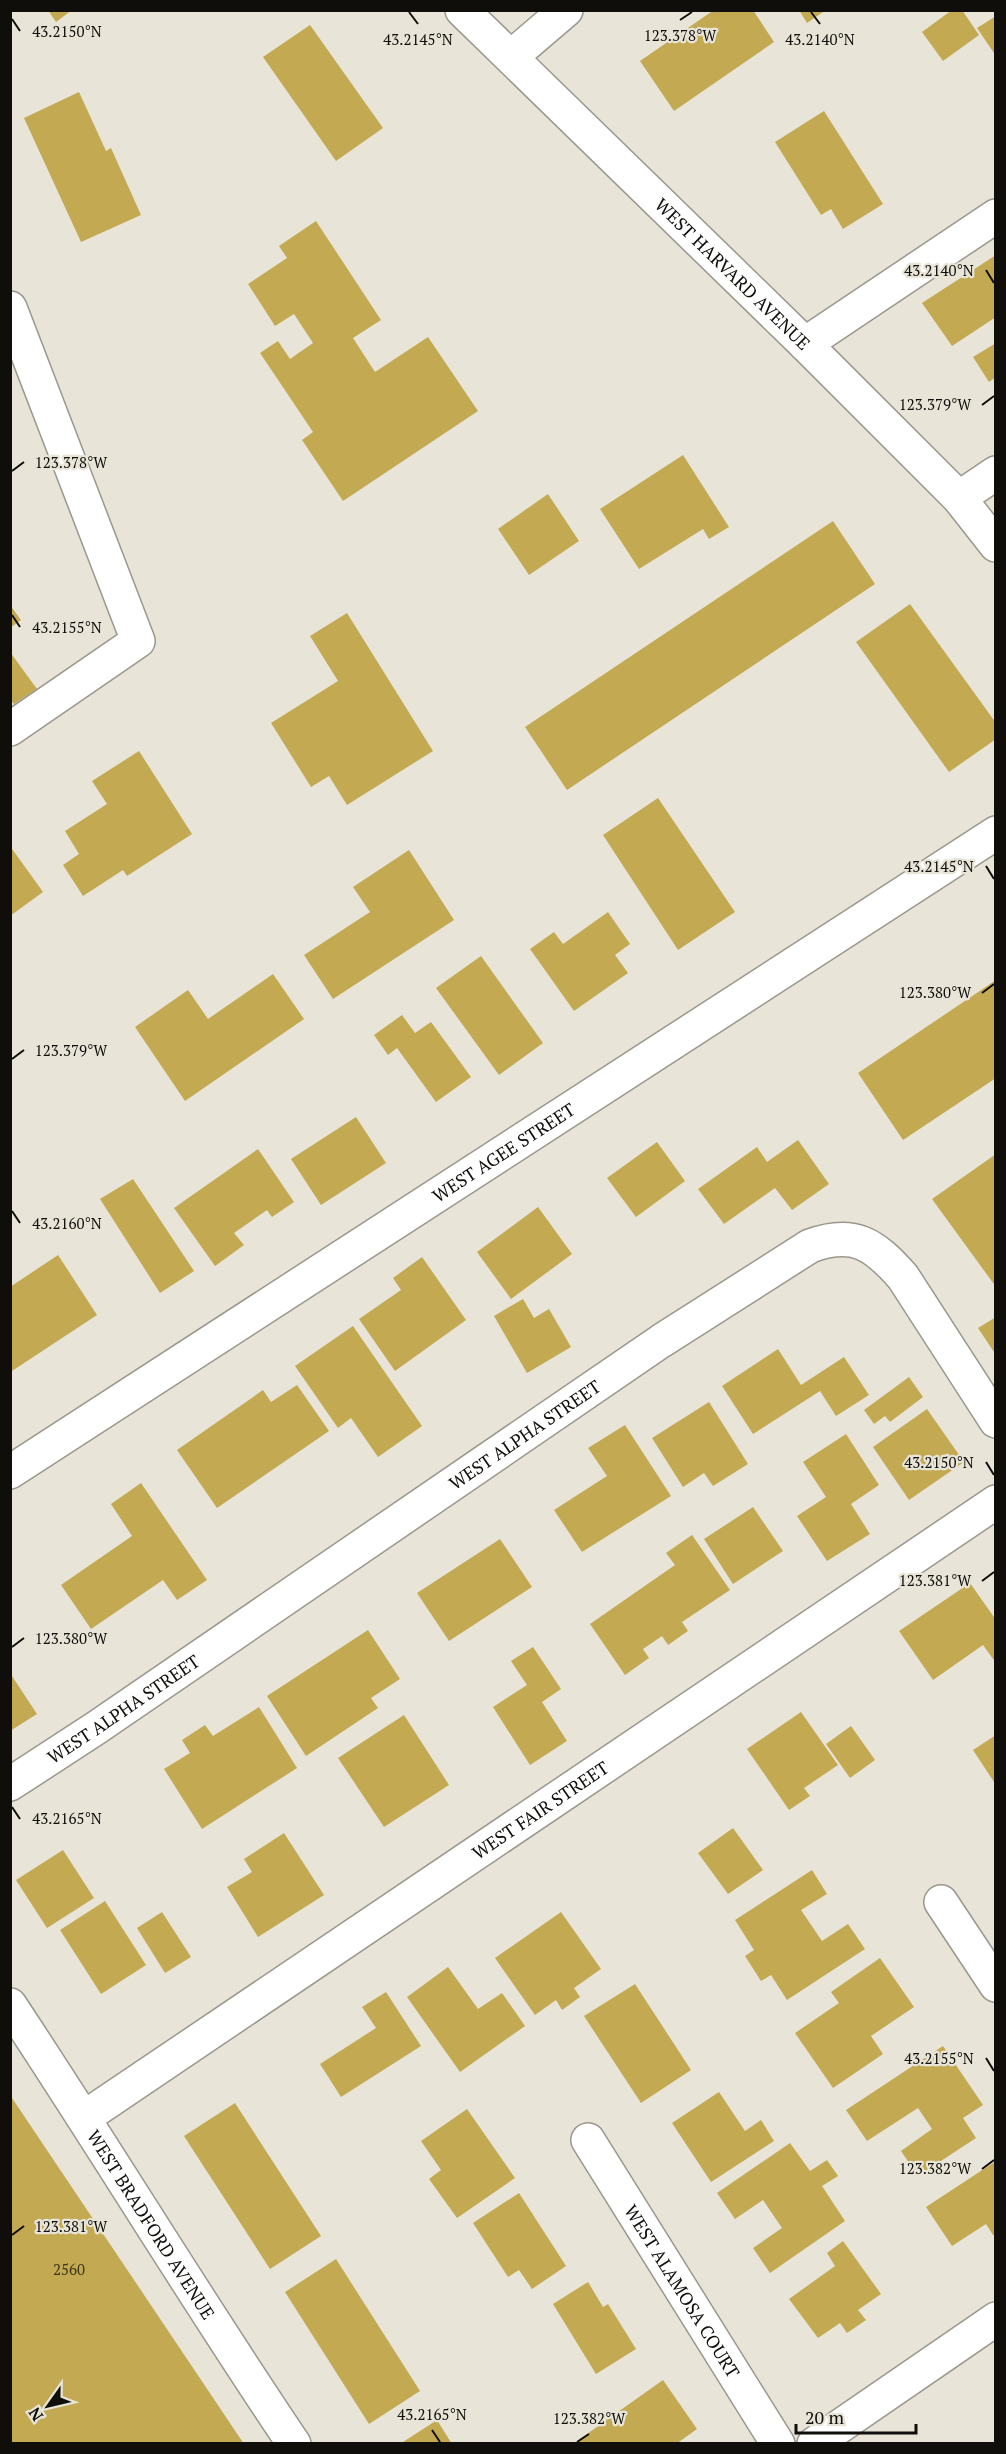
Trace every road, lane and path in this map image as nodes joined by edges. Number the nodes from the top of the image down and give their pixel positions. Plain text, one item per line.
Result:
1 (462, 10) edge
2 (566, 10) edge
3 (511, 57) junction
4 (996, 216) edge
5 (10, 308) edge
6 (805, 344) junction
7 (996, 472) edge
8 (959, 498) junction
9 (996, 545) edge
10 (10, 729) edge
11 (996, 833) edge
12 (996, 1421) edge
13 (10, 1472) edge
14 (996, 1502) edge
15 (10, 1784) edge
16 (941, 1902) dead end
17 (996, 1985) edge
18 (10, 2005) edge
19 (85, 2117) junction
20 (588, 2140) dead end
21 (996, 2319) edge
22 (294, 2444) edge
23 (778, 2444) edge
24 (814, 2444) edge

1 - 3 street, WEST HARVARD AVENUE
2 - 3 street
3 - 6 street, WEST HARVARD AVENUE
4 - 6 street
5 - 10 street
6 - 8 street, WEST HARVARD AVENUE
7 - 8 street
8 - 9 street, WEST HARVARD AVENUE
11 - 13 street, WEST AGEE STREET
12 - 15 street, WEST ALPHA STREET
14 - 19 street, WEST FAIR STREET
16 - 17 street
18 - 19 street, WEST BRADFORD AVENUE
19 - 22 street, WEST BRADFORD AVENUE
20 - 23 street, WEST ALAMOSA COURT
21 - 24 street

